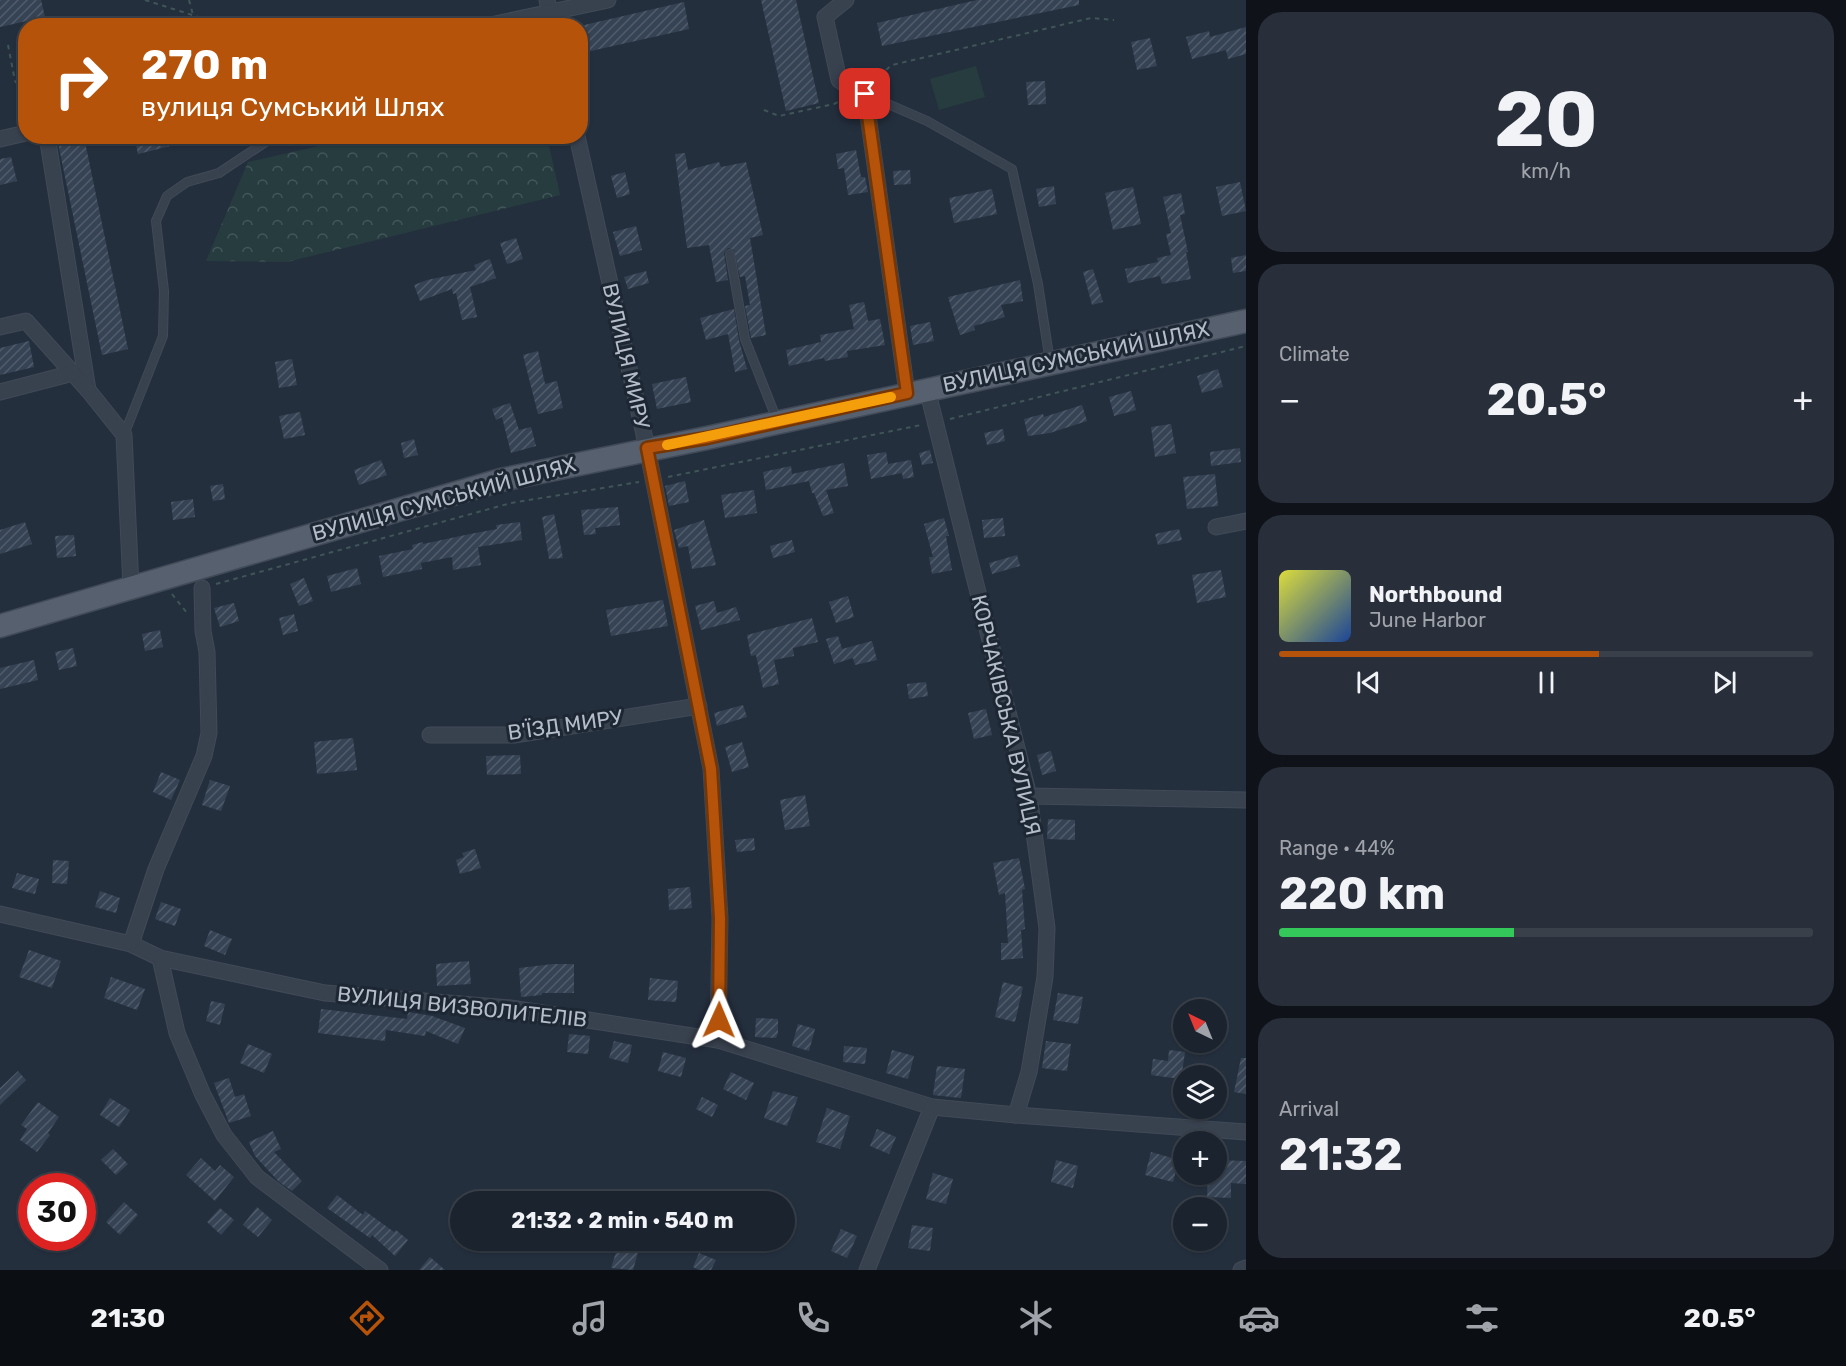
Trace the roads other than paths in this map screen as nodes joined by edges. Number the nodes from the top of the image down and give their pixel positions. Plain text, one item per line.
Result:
1 (608, 0) edge
2 (846, 0) edge
3 (550, 13) edge
4 (525, 18) edge
5 (861, 93) junction
6 (18, 135) edge
7 (0, 139) edge
8 (48, 144) edge
9 (262, 144) edge
10 (579, 144) edge
11 (730, 254) dead end
12 (1246, 321) edge
13 (0, 327) edge
14 (1050, 363) junction
15 (73, 373) junction
16 (88, 390) junction
17 (917, 391) junction
18 (0, 392) edge
19 (778, 422) junction
20 (124, 435) junction
21 (647, 448) junction
22 (1246, 521) edge
23 (1216, 527) dead end
24 (131, 587) junction
25 (202, 588) road end
26 (0, 626) edge
27 (699, 706) junction
28 (430, 735) dead end
29 (1029, 796) junction
30 (1246, 800) edge
31 (0, 914) edge
32 (131, 944) junction
33 (160, 958) junction
34 (718, 1040) junction
35 (932, 1107) junction
36 (1016, 1115) junction
37 (1246, 1132) edge
38 (1246, 1268) edge
39 (380, 1270) edge
40 (867, 1270) edge
41 (1241, 1270) edge

1 - 3 street
2 - 5 street
3 - 4 street
5 - 14 lane
5 - 17 street, КОРЧАКІВСЬКА ВУЛИЦЯ
6 - 7 street
8 - 16 street
9 - 20 lane
10 - 21 street, ВУЛИЦЯ МИРУ
11 - 19 lane
12 - 14 main road, ВУЛИЦЯ СУМСЬКИЙ ШЛЯХ
13 - 15 street
14 - 17 main road, ВУЛИЦЯ СУМСЬКИЙ ШЛЯХ
15 - 16 street
15 - 18 street
16 - 20 street
17 - 19 main road, ВУЛИЦЯ СУМСЬКИЙ ШЛЯХ
17 - 29 street, КОРЧАКІВСЬКА ВУЛИЦЯ
19 - 21 main road, ВУЛИЦЯ СУМСЬКИЙ ШЛЯХ
20 - 24 street
21 - 24 main road, ВУЛИЦЯ СУМСЬКИЙ ШЛЯХ
21 - 27 street, ВУЛИЦЯ МИРУ
22 - 23 street
24 - 26 main road, ВУЛИЦЯ СУМСЬКИЙ ШЛЯХ
25 - 32 street
27 - 28 street, В'ЇЗД МИРУ
27 - 34 street, ВУЛИЦЯ МИРУ
29 - 30 street
29 - 36 street, КОРЧАКІВСЬКА ВУЛИЦЯ
31 - 32 street, ВУЛИЦЯ ВИЗВОЛИТЕЛІВ
32 - 33 street, ВУЛИЦЯ ВИЗВОЛИТЕЛІВ
33 - 34 street, ВУЛИЦЯ ВИЗВОЛИТЕЛІВ
33 - 39 street
34 - 35 street, ВУЛИЦЯ ВИЗВОЛИТЕЛІВ
35 - 36 street, ВУЛИЦЯ ВИЗВОЛИТЕЛІВ
35 - 40 street
36 - 37 street, ВУЛИЦЯ ВИЗВОЛИТЕЛІВ
38 - 41 street

